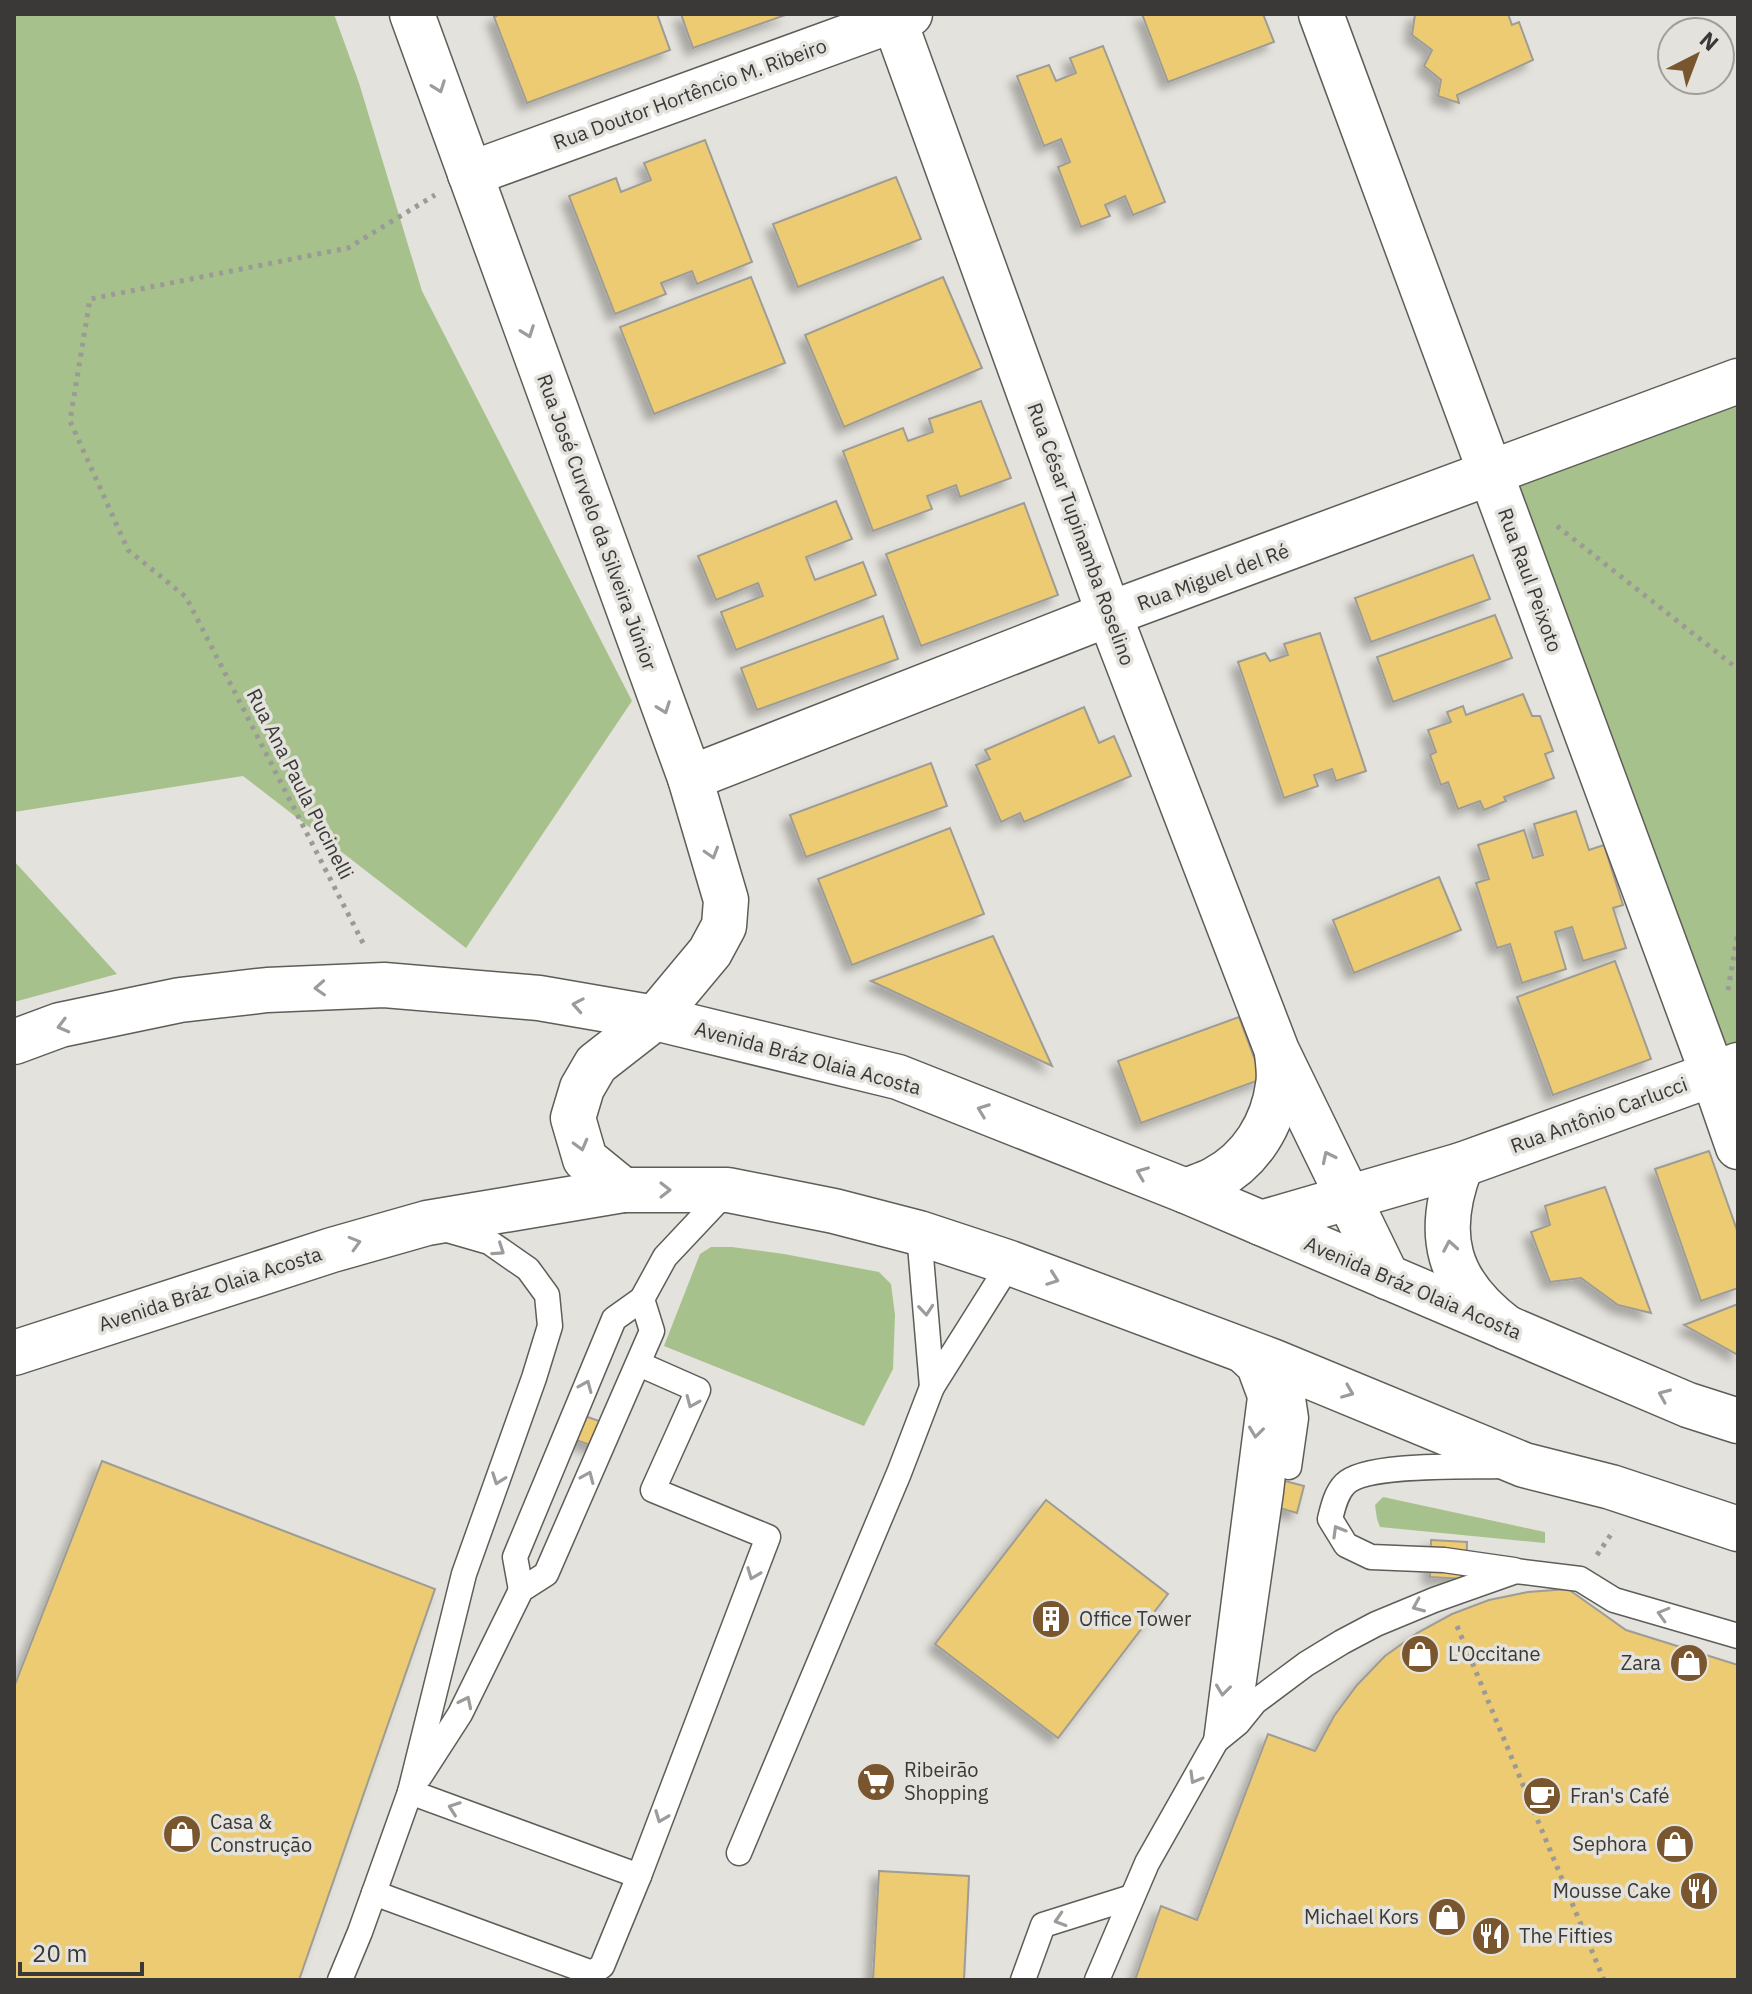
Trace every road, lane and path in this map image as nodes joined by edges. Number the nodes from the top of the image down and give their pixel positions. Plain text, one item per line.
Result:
1 (412, 14) edge
2 (1321, 14) edge
3 (899, 16) edge
4 (470, 174) junction
5 (1738, 381) edge
6 (1491, 474) junction
7 (1553, 523) dead end
8 (1109, 614) junction
9 (1738, 669) edge
10 (690, 778) junction
11 (384, 985) junction
12 (655, 1018) junction
13 (14, 1042) edge
14 (1277, 1051) junction
15 (1725, 1070) edge
16 (1738, 1147) edge
17 (1461, 1165) junction
18 (623, 1190) junction
19 (728, 1190) junction
20 (1186, 1191) junction
21 (1348, 1198) junction
22 (427, 1223) junction
23 (1261, 1223) junction
24 (919, 1233) junction
25 (1010, 1263) junction
26 (1387, 1277) junction
27 (642, 1299) junction
28 (1509, 1329) junction
29 (1247, 1352) junction
30 (14, 1353) edge
31 (639, 1364) junction
32 (932, 1387) junction
33 (1738, 1421) edge
34 (1524, 1465) junction
35 (1738, 1529) edge
36 (1516, 1571) junction
37 (521, 1590) junction
38 (1452, 1614) dead end
39 (1738, 1636) edge
40 (1255, 1702) junction
41 (1238, 1723) junction
42 (1216, 1741) junction
43 (410, 1792) junction
44 (739, 1853) dead end
45 (639, 1876) junction
46 (374, 1893) junction
47 (1132, 1897) junction
48 (340, 1980) edge
49 (1023, 1980) edge
50 (1097, 1980) edge
51 (1604, 1980) edge

1 -> 4 street, Rua José Curvelo da Silveira Júnior
2 - 6 street, Rua Raul Peixoto
3 - 4 street, Rua Doutor Hortêncio M. Ribeiro
3 - 8 street, Rua César Tupinamba Roselino
4 -> 10 street, Rua José Curvelo da Silveira Júnior
4 - 11 path, Rua Ana Paula Pucinelli
5 - 6 street, Rua Miguel del Ré
6 - 8 street, Rua Miguel del Ré
6 - 15 street, Rua Raul Peixoto
7 - 9 path
8 - 10 street, Rua Miguel del Ré
8 - 14 street, Rua César Tupinamba Roselino
10 -> 12 street, Rua José Curvelo da Silveira Júnior
12 -> 11 street, Avenida Bráz Olaia Acosta
11 -> 13 street, Avenida Bráz Olaia Acosta
12 -> 18 street, Rua José Curvelo da Silveira Júnior
20 -> 12 street, Avenida Bráz Olaia Acosta
14 - 20 street, Rua César Tupinamba Roselino
21 -> 14 street, Rua César Tupinamba Roselino
15 - 16 street, Rua Raul Peixoto
15 - 17 street, Rua Antônio Carlucci
17 - 21 street, Rua Antônio Carlucci
28 -> 17 street
18 -> 19 street, Avenida Bráz Olaia Acosta
18 - 22 street, Avenida Bráz Olaia Acosta
19 - 24 street, Avenida Bráz Olaia Acosta
19 - 27 lane
20 - 23 street, Avenida Bráz Olaia Acosta
21 - 23 street, Rua Antônio Carlucci
21 - 26 street, Rua César Tupinamba Roselino
30 -> 22 street, Avenida Bráz Olaia Acosta
22 -> 43 lane
23 - 26 street, Avenida Bráz Olaia Acosta
24 - 25 street, Avenida Bráz Olaia Acosta
24 -> 32 lane
25 -> 29 street, Avenida Bráz Olaia Acosta
25 - 32 lane
26 - 28 street, Avenida Bráz Olaia Acosta
27 - 31 lane
37 -> 27 lane
33 -> 28 street, Avenida Bráz Olaia Acosta
29 -> 34 street, Avenida Bráz Olaia Acosta
29 - 40 lane
29 - 41 lane
29 -> 42 lane
37 -> 31 lane
31 -> 45 lane
32 - 44 lane
34 - 35 street, Avenida Bráz Olaia Acosta
36 -> 34 lane
39 -> 36 lane
36 -> 40 lane
43 -> 37 lane
38 - 51 path
40 - 41 lane
41 - 42 lane
42 -> 47 lane
45 -> 43 lane
43 - 46 lane
45 - 46 lane
46 - 48 lane
47 -> 49 lane
47 - 50 lane

